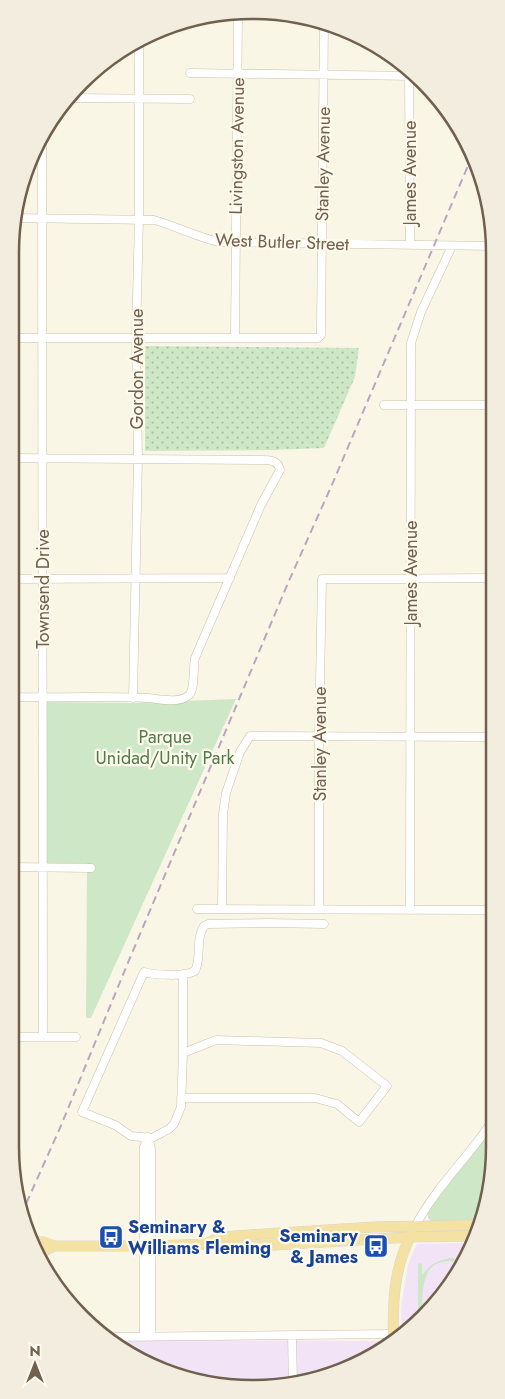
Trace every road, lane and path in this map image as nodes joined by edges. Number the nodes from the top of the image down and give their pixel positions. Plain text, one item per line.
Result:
1 (238, 19) edge
2 (324, 30) edge
3 (139, 48) edge
4 (190, 73) dead end
5 (237, 74) junction
6 (404, 74) edge
7 (324, 75) junction
8 (412, 81) edge
9 (77, 98) edge
10 (139, 98) junction
11 (190, 99) dead end
12 (42, 151) edge
13 (22, 218) edge
14 (42, 218) junction
15 (139, 219) junction
16 (236, 243) junction
17 (322, 243) junction
18 (410, 246) junction
19 (452, 246) junction
20 (486, 246) edge
21 (19, 338) edge
22 (42, 338) junction
23 (136, 338) junction
24 (235, 338) junction
25 (384, 405) dead end
26 (410, 405) junction
27 (486, 405) edge
28 (19, 458) edge
29 (43, 458) junction
30 (138, 459) junction
31 (137, 577) junction
32 (19, 578) edge
33 (230, 578) junction
34 (411, 578) junction
35 (486, 578) edge
36 (44, 579) junction
37 (19, 697) edge
38 (43, 698) junction
39 (134, 698) junction
40 (319, 736) junction
41 (410, 737) junction
42 (486, 737) edge
43 (19, 867) edge
44 (43, 867) junction
45 (91, 868) dead end
46 (197, 909) dead end
47 (222, 909) junction
48 (319, 909) junction
49 (410, 910) junction
50 (486, 910) edge
51 (324, 924) dead end
52 (184, 974) junction
53 (19, 1037) edge
54 (43, 1037) junction
55 (76, 1037) dead end
56 (183, 1053) junction
57 (181, 1098) junction
58 (486, 1129) edge
59 (148, 1137) junction
60 (416, 1225) junction
61 (473, 1225) edge
62 (468, 1236) edge
63 (410, 1237) junction
64 (40, 1242) edge
65 (206, 1244) junction
66 (54, 1246) junction
67 (147, 1246) junction
68 (44, 1251) edge
69 (393, 1333) edge
70 (292, 1335) junction
71 (117, 1337) edge
72 (148, 1337) junction
73 (387, 1338) edge
74 (293, 1377) edge

1 - 5 street, Livingston Avenue
2 - 7 street, Stanley Avenue
3 - 10 street, Gordon Avenue
4 - 5 street
5 - 7 street
5 - 16 street, Livingston Avenue
6 - 7 street
7 - 17 street, Stanley Avenue
8 - 18 street, James Avenue
9 - 10 street
10 - 11 street
10 - 15 street, Gordon Avenue
12 - 14 street, Townsend Drive
13 - 14 street, West Butler Street
14 - 15 street, West Butler Street
14 - 22 street, Townsend Drive
15 - 16 street, West Butler Street
15 - 23 street, Gordon Avenue
16 - 17 street, West Butler Street
16 - 24 street, Livingston Avenue
17 - 18 street, West Butler Street
17 - 24 street, Stanley Avenue
18 - 19 street, West Butler Street
19 - 20 street, West Butler Street
19 - 26 street, James Avenue
21 - 22 street
22 - 23 street
22 - 29 street, Townsend Drive
23 - 24 street
23 - 30 street, Gordon Avenue
25 - 26 street
26 - 27 street
26 - 34 street, James Avenue
28 - 29 street
29 - 30 street
29 - 36 street, Townsend Drive
30 - 31 street, Gordon Avenue
30 - 33 street
31 - 33 street
31 - 36 street
31 - 39 street, Gordon Avenue
32 - 36 street
33 - 39 street
34 - 35 street
34 - 40 street, Stanley Avenue
34 - 41 street, James Avenue
36 - 38 street, Townsend Drive
37 - 38 street
38 - 39 street
38 - 44 street, Townsend Drive
40 - 41 street
40 - 47 street
40 - 48 street, Stanley Avenue
41 - 42 street
41 - 49 street, James Avenue
43 - 44 street
44 - 45 street
44 - 54 street, Townsend Drive
46 - 47 street
47 - 48 street
48 - 49 street
49 - 50 street
51 - 52 street
52 - 56 street
52 - 59 street
53 - 54 street
54 - 55 street
56 - 57 street
56 - 57 street
57 - 59 street
58 - 60 street
59 - 67 street
60 - 61 main road
60 - 63 main road
60 - 65 main road
62 - 63 main road
63 - 65 main road
63 - 69 main road
64 - 66 main road
65 - 67 main road
66 - 67 main road
66 - 68 main road
67 - 72 street
70 - 72 street
70 - 73 street
70 - 74 street
71 - 72 street

